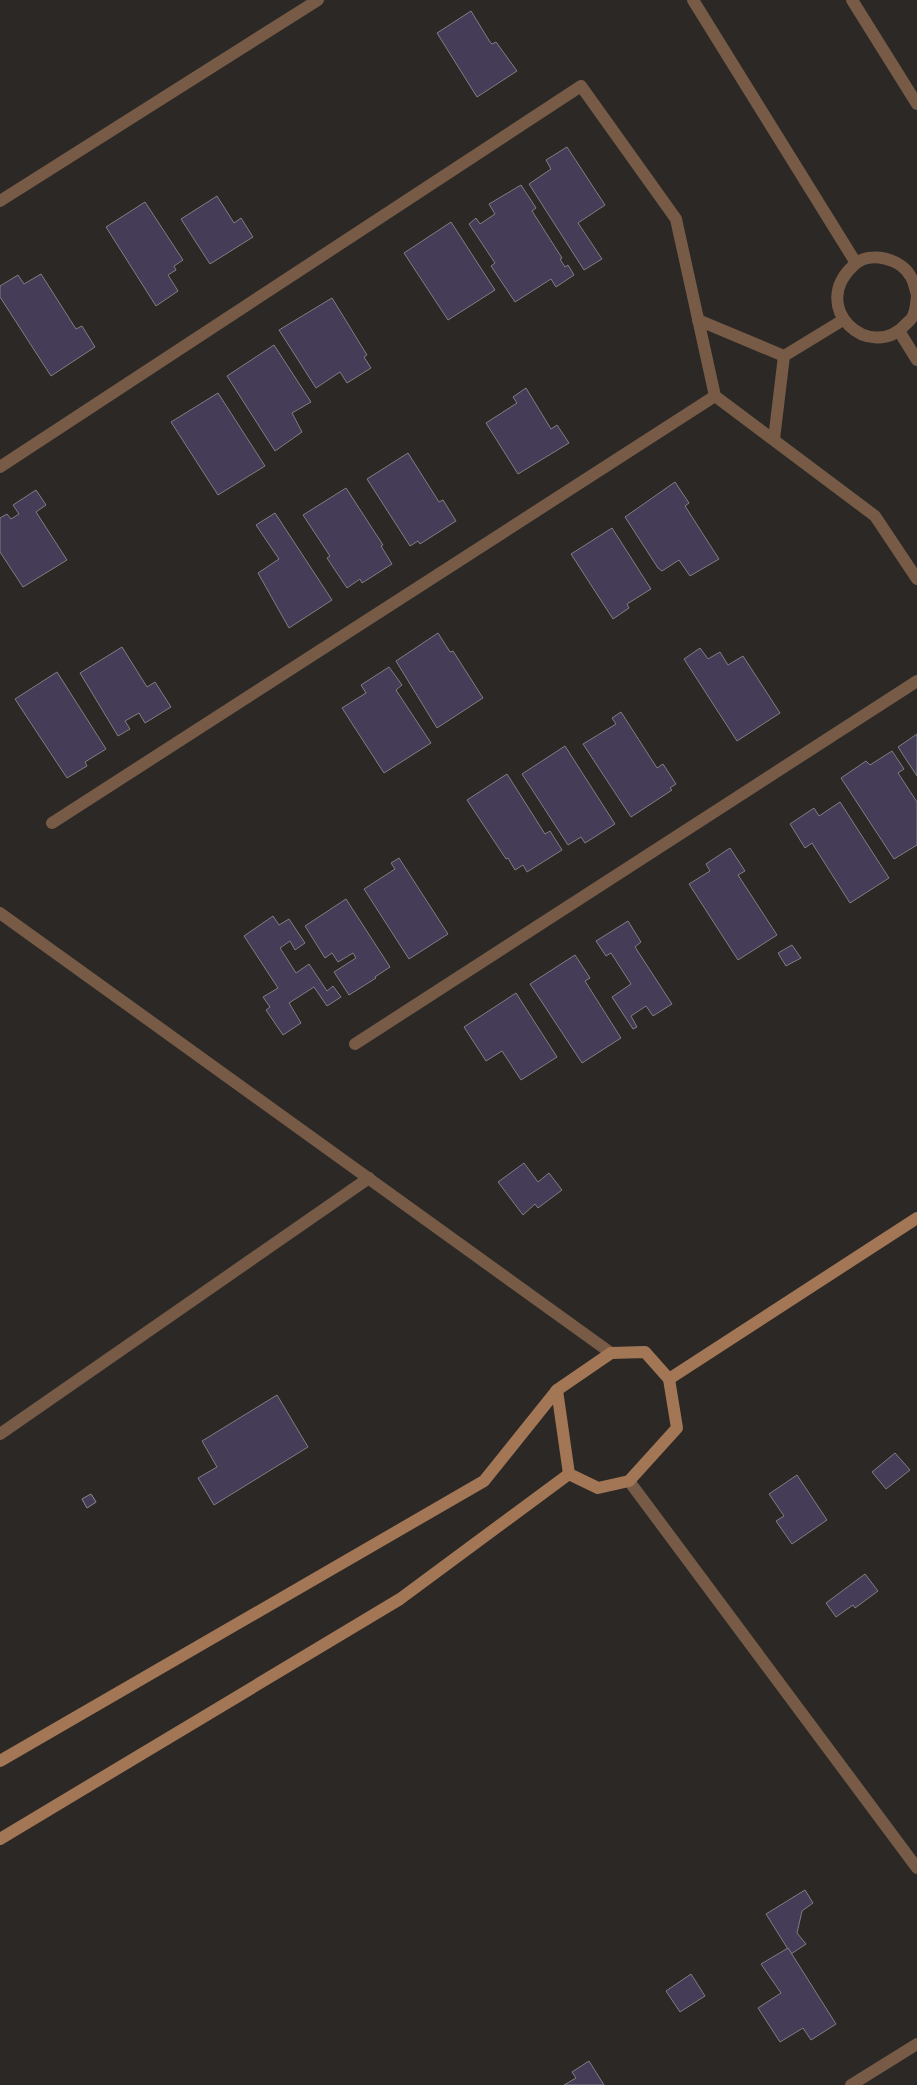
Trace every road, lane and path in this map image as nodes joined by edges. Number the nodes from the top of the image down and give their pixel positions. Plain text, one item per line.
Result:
1 (318, 0) edge
2 (693, 0) edge
3 (852, 0) edge
4 (917, 104) edge
5 (0, 201) edge
6 (856, 263) junction
7 (914, 274) edge
8 (917, 296) edge
9 (698, 320) junction
10 (843, 320) junction
11 (899, 332) junction
12 (784, 356) junction
13 (917, 360) edge
14 (715, 396) junction
15 (774, 439) junction
16 (0, 467) edge
17 (917, 578) edge
18 (917, 680) edge
19 (52, 823) dead end
20 (0, 913) edge
21 (355, 1044) dead end
22 (369, 1178) junction
23 (917, 1218) edge
24 (611, 1353) junction
25 (669, 1379) junction
26 (557, 1390) junction
27 (0, 1434) edge
28 (569, 1474) junction
29 (630, 1481) junction
30 (0, 1761) edge
31 (0, 1839) edge
32 (917, 1868) edge
33 (917, 2044) edge
34 (851, 2085) edge

1 - 5 street
2 - 6 street
3 - 4 street
6 - 7 street
6 - 10 street
7 - 8 street
8 - 11 street
9 - 12 street
9 - 14 street
9 - 16 street
10 - 11 street
10 - 12 street
11 - 13 street
12 - 15 street
14 - 15 street
14 - 19 street
15 - 17 street
18 - 21 street
20 - 22 street
22 - 24 street
22 - 27 street
23 - 25 street
24 - 25 street
24 - 26 street
25 - 29 street
26 - 28 street
26 - 30 street
28 - 29 street
28 - 31 street
29 - 32 street
33 - 34 street

